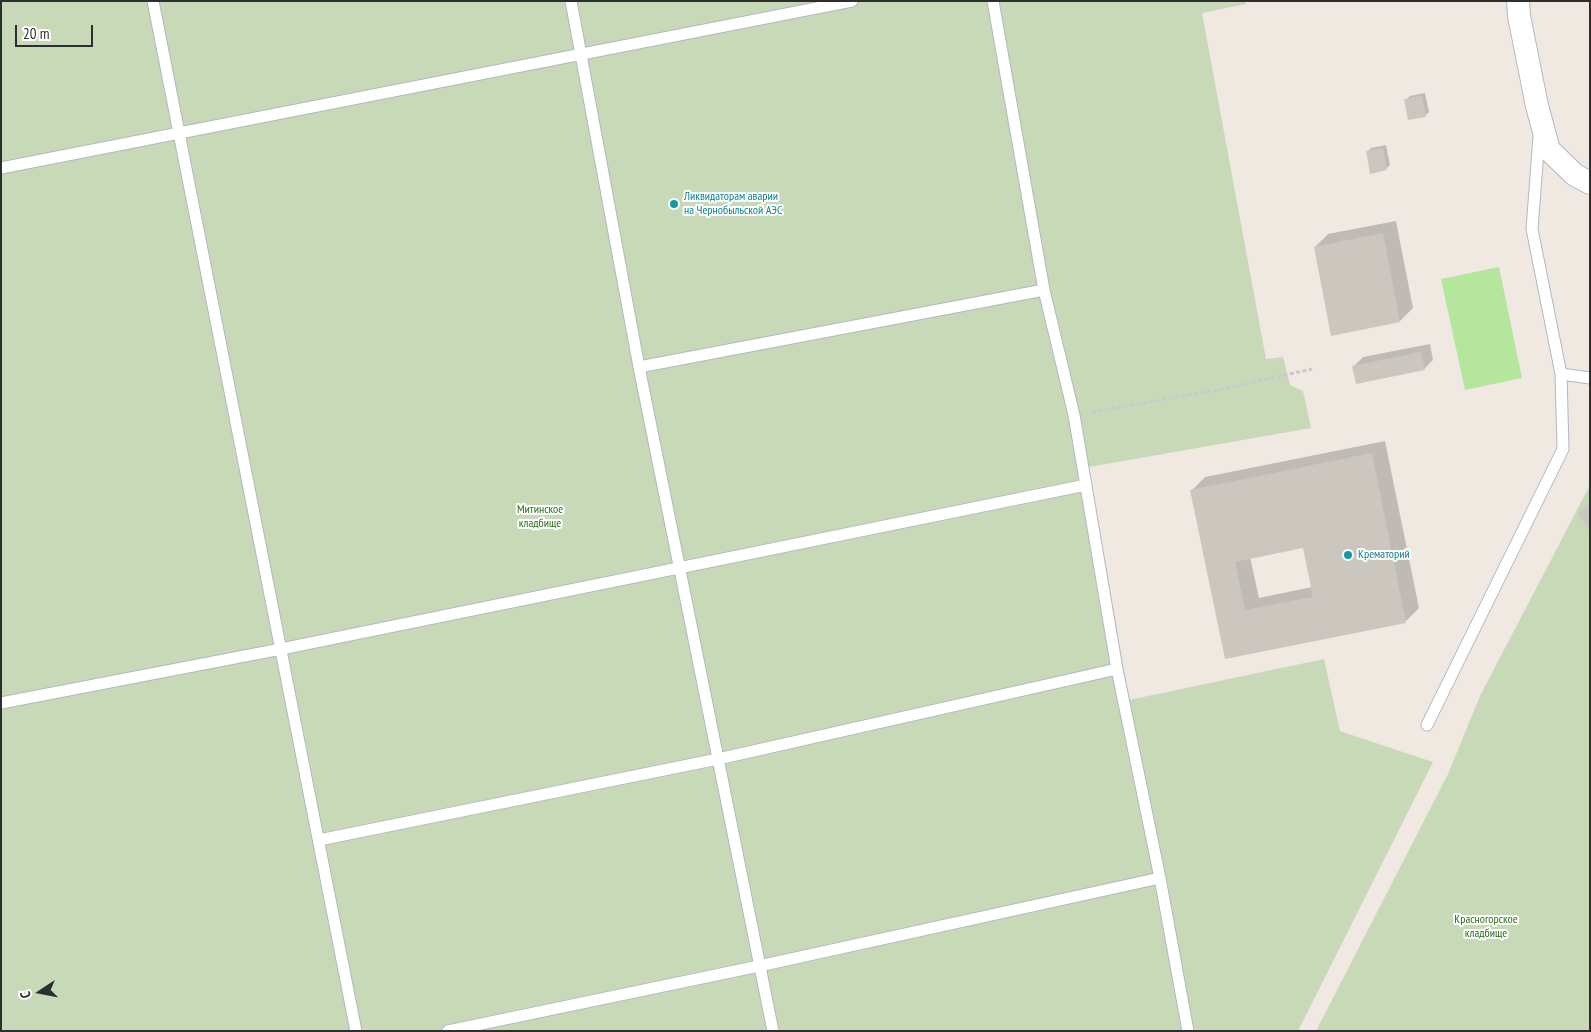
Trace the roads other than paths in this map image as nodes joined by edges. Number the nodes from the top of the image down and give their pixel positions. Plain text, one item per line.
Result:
1 (153, 1) edge
2 (571, 1) edge
3 (852, 1) edge
4 (993, 1) edge
5 (1518, 1) edge
6 (582, 54) junction
7 (1540, 120) junction
8 (180, 133) junction
9 (1, 168) edge
10 (1590, 183) edge
11 (1044, 290) junction
12 (639, 367) junction
13 (1561, 374) junction
14 (1590, 378) edge
15 (1086, 485) junction
16 (679, 568) junction
17 (281, 649) junction
18 (1117, 669) junction
19 (1, 703) edge
20 (1427, 726) dead end
21 (718, 759) junction
22 (319, 840) junction
23 (1160, 878) junction
24 (759, 966) junction
25 (356, 1031) edge
26 (448, 1031) edge
27 (773, 1031) edge
28 (1188, 1031) edge

1 - 8 lane
2 - 6 lane
3 - 6 lane
4 - 11 lane
5 - 7 street
6 - 8 lane
6 - 12 lane
7 - 10 street
7 - 13 lane
8 - 9 lane
8 - 17 lane
11 - 12 lane
11 - 15 lane
12 - 16 lane
13 - 14 lane
13 - 20 lane
15 - 16 lane
15 - 18 lane
16 - 17 lane
16 - 21 lane
17 - 19 lane
17 - 22 lane
18 - 21 lane
18 - 23 lane
21 - 22 lane
21 - 24 lane
22 - 25 lane
23 - 24 lane
23 - 28 lane
24 - 26 lane
24 - 27 lane

